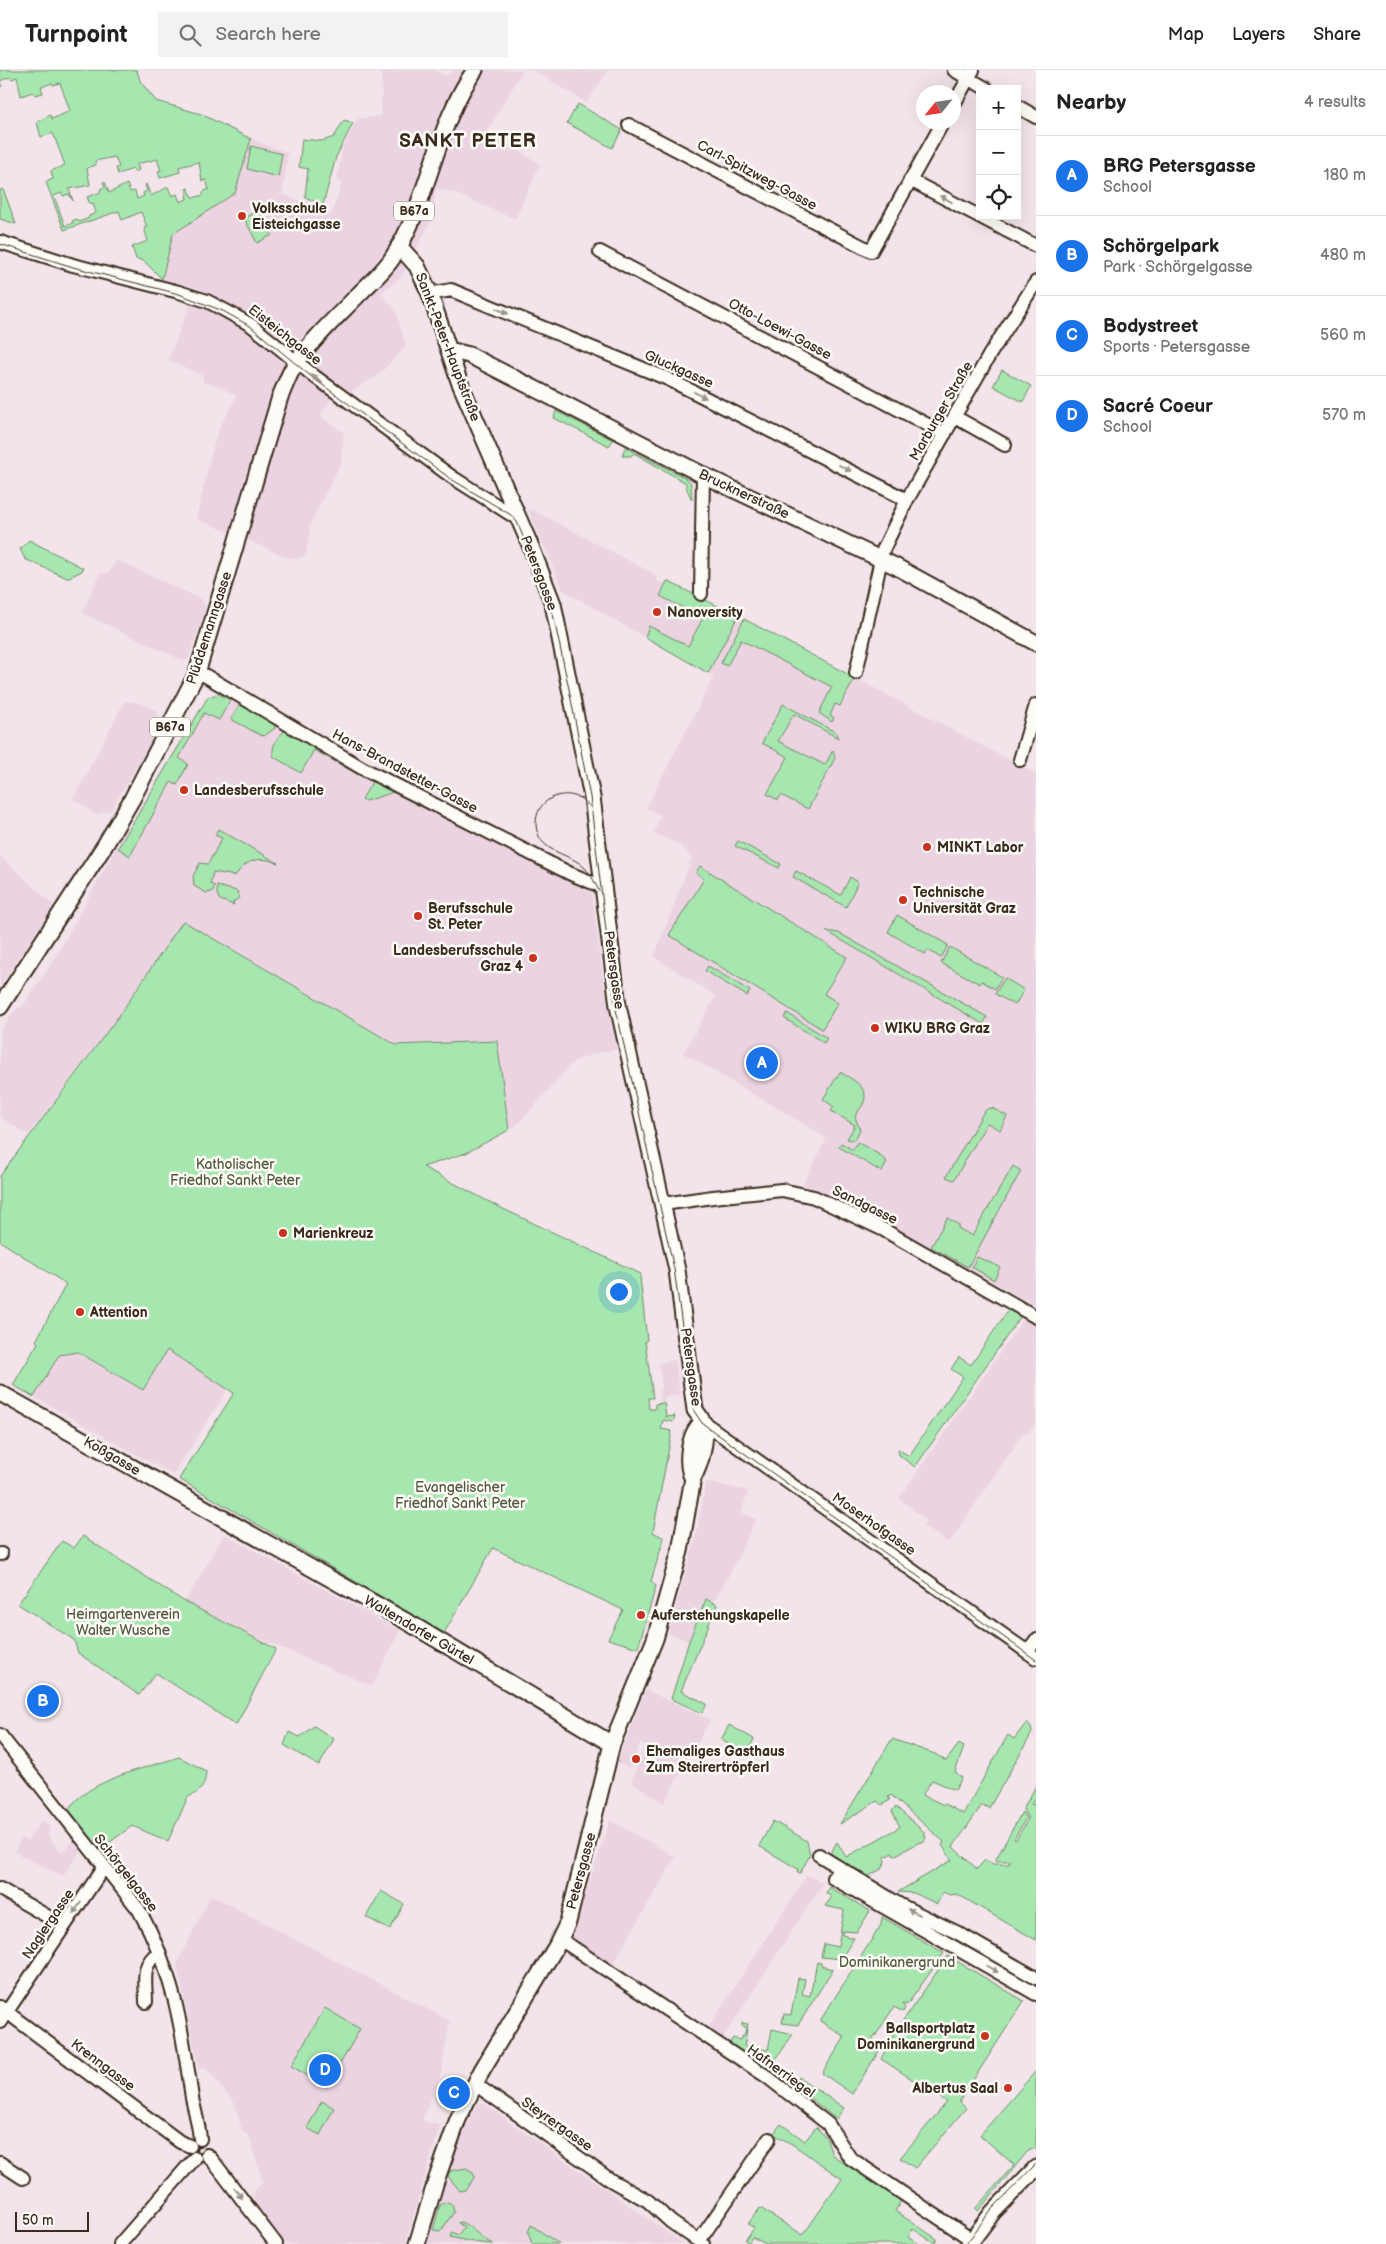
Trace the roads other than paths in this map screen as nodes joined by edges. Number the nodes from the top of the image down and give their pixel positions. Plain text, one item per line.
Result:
1 (476, 70) edge
2 (954, 70) edge
3 (971, 74) edge
4 (983, 85) edge
5 (961, 92) edge
6 (1021, 108) edge
7 (1036, 117) edge
8 (629, 125) dead end
9 (938, 130) edge
10 (910, 180) junction
11 (0, 242) edge
12 (399, 246) junction
13 (1036, 246) edge
14 (600, 252) dead end
15 (1036, 282) edge
16 (430, 294) junction
17 (449, 350) junction
18 (296, 362) junction
19 (955, 418) junction
20 (945, 434) junction
21 (1006, 445) dead end
22 (703, 475) junction
23 (907, 500) junction
24 (518, 519) junction
25 (881, 559) junction
26 (701, 594) dead end
27 (1036, 643) edge
28 (197, 673) junction
29 (856, 673) dead end
30 (1036, 706) edge
31 (1020, 760) dead end
32 (603, 887) junction
33 (0, 1007) edge
34 (663, 1204) junction
35 (1036, 1317) edge
36 (0, 1393) edge
37 (703, 1422) junction
38 (225, 1519) joint
39 (1036, 1640) edge
40 (1032, 1655) edge
41 (0, 1735) edge
42 (612, 1744) junction
43 (819, 1854) dead end
44 (104, 1867) junction
45 (0, 1889) edge
46 (869, 1893) junction
47 (64, 1926) junction
48 (958, 1933) junction
49 (560, 1939) junction
50 (950, 1945) junction
51 (159, 1952) junction
52 (1036, 1978) edge
53 (1035, 1992) edge
54 (146, 2002) dead end
55 (2, 2013) edge
56 (475, 2084) junction
57 (770, 2139) dead end
58 (198, 2150) junction
59 (0, 2163) edge
60 (1036, 2168) edge
61 (23, 2178) dead end
62 (971, 2242) edge
63 (701, 2243) edge
64 (120, 2244) edge
65 (276, 2244) edge
66 (417, 2244) edge

1 - 12 main road, B67a
2 - 3 street
3 - 4 street
3 - 5 street
6 - 7 street
8 - 10 street, Carl-Spitzweg-Gasse
9 - 10 street
13 -> 10 street
11 - 18 street, Eisteichgasse
12 - 16 main road, Sankt-Peter-Hauptstraße
12 - 18 main road, Plüddemanngasse / B67a
14 - 20 street, Otto-Loewi-Gasse
15 - 19 street, Marburger Straße
16 - 17 main road, Sankt-Peter-Hauptstraße
16 -> 23 street, Gluckgasse
17 - 22 main road, Brucknerstraße
17 - 24 main road, Sankt-Peter-Hauptstraße
24 -> 18 street, Eisteichgasse
18 - 28 main road, Plüddemanngasse / B67a
19 - 20 street, Marburger Straße
19 - 21 street
20 - 23 street, Marburger Straße
22 - 25 main road, Brucknerstraße
22 - 26 street
23 - 25 street, Marburger Straße
24 - 32 main road, Petersgasse
25 - 27 main road, Brucknerstraße
25 - 29 street, Marburger Straße
28 - 32 street, Hans-Brandstetter-Gasse
28 - 33 main road, Plüddemanngasse / B67a
30 - 31 street
32 - 34 main road, Petersgasse
34 - 35 street, Sandgasse
34 - 37 main road, Petersgasse
36 - 38 main road, Koßgasse
37 - 40 street, Moserhofgasse
37 - 42 main road, Petersgasse
38 - 42 main road, Waltendorfer Gürtel
39 - 40 street, Moserhofgasse
41 - 44 street, Schörgelgasse
42 - 49 main road, Petersgasse
43 - 46 street
44 -> 47 street, Naglergasse
44 - 51 street, Schörgelgasse
45 - 47 street
48 -> 46 street
46 - 50 street
47 - 55 street, Naglergasse
48 - 50 street
48 - 52 street
49 - 56 main road, Petersgasse
49 - 62 street, Hafnerriegel
50 -> 53 street
51 - 54 street
51 - 58 street, Schörgelgasse
55 - 58 street, Krenngasse
56 - 63 street, Steyrergasse
56 - 66 main road, Petersgasse
57 - 63 street, Steyrergasse
58 - 64 street
58 -> 65 street
59 - 61 street
60 - 62 main road

